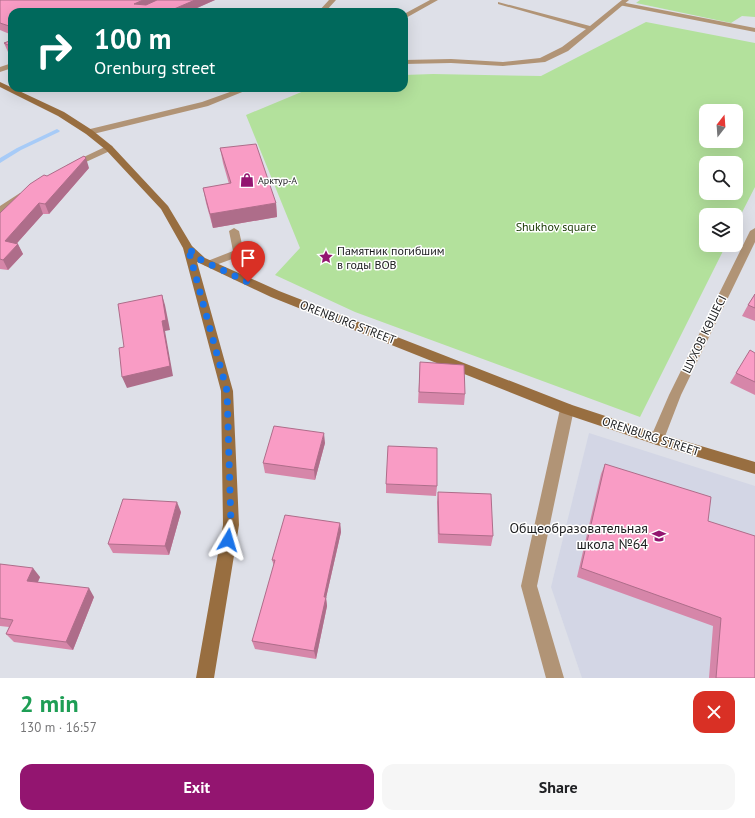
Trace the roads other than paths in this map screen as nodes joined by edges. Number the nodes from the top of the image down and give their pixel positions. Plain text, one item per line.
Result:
1 (333, 0) edge
2 (435, 0) edge
3 (621, 2) edge
4 (500, 3) dead end
5 (325, 8) edge
6 (408, 16) edge
7 (591, 28) junction
8 (755, 30) edge
9 (408, 62) edge
10 (18, 92) edge
11 (237, 92) edge
12 (89, 132) junction
13 (109, 148) junction
14 (64, 170) edge
15 (31, 189) edge
16 (0, 211) edge
17 (234, 231) dead end
18 (755, 231) edge
19 (188, 248) junction
20 (209, 264) junction
21 (567, 409) junction
22 (657, 439) junction
23 (755, 468) edge
24 (205, 678) edge
25 (555, 678) edge

1 - 5 street
2 - 6 street
3 - 7 street
3 - 8 street
4 - 7 street
7 - 9 street
10 - 12 main road, ORENBURG STREET
11 - 12 street
12 - 13 main road, ORENBURG STREET
13 - 14 street
13 - 19 main road, ORENBURG STREET
15 - 16 street
17 - 20 street
18 - 22 street, ШУХОВ КӨШЕСІ
19 - 20 main road, ORENBURG STREET
19 - 24 main road
20 - 21 main road, ORENBURG STREET
21 - 22 main road, ORENBURG STREET
21 - 25 street
22 - 23 main road, ORENBURG STREET

